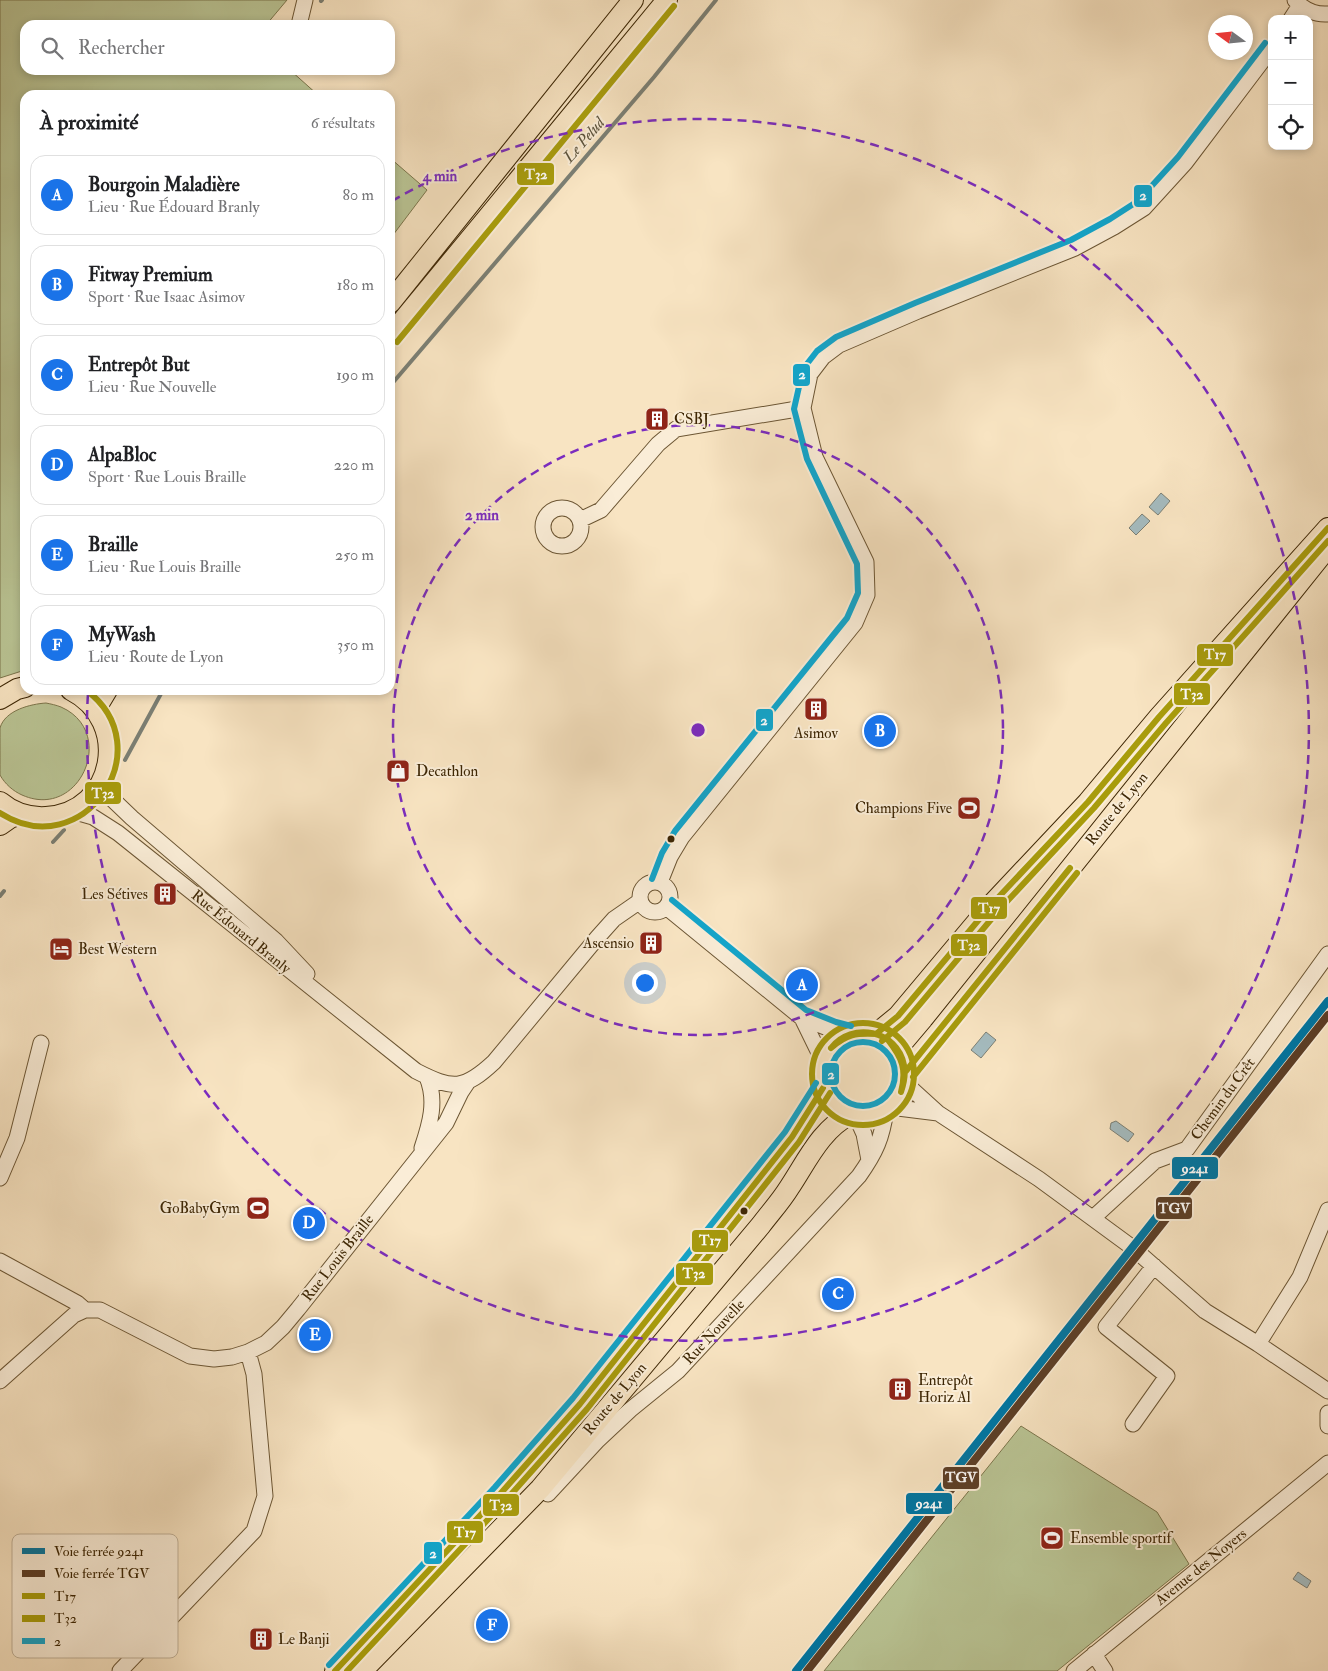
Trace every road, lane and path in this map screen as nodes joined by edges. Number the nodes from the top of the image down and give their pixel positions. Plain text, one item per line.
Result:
1 (305, 0) edge
2 (633, 0) edge
3 (667, 0) edge
4 (1297, 3) edge
5 (1328, 14) edge
6 (1292, 15) edge
7 (301, 20) edge
8 (1268, 53) edge
9 (395, 297) edge
10 (395, 330) edge
11 (803, 408) junction
12 (580, 520) dead end
13 (1328, 528) edge
14 (1328, 547) edge
15 (20, 688) edge
16 (79, 695) edge
17 (104, 695) edge
18 (0, 699) edge
19 (95, 710) junction
20 (104, 778) junction
21 (0, 802) edge
22 (72, 811) junction
23 (20, 814) junction
24 (0, 825) edge
25 (660, 882) junction
26 (640, 901) junction
27 (666, 907) junction
28 (1328, 954) edge
29 (802, 1018) junction
30 (849, 1034) junction
31 (876, 1034) junction
32 (41, 1043) dead end
33 (823, 1061) junction
34 (405, 1062) junction
35 (427, 1077) junction
36 (905, 1077) junction
37 (467, 1083) junction
38 (824, 1088) junction
39 (888, 1108) junction
40 (938, 1113) junction
41 (854, 1115) junction
42 (418, 1159) junction
43 (869, 1160) junction
44 (0, 1178) edge
45 (1328, 1210) edge
46 (1093, 1218) junction
47 (0, 1261) edge
48 (1154, 1266) junction
49 (85, 1310) junction
50 (1258, 1344) junction
51 (248, 1352) junction
52 (0, 1381) edge
53 (1328, 1391) edge
54 (1328, 1413) edge
55 (1132, 1424) dead end
56 (1328, 1426) edge
57 (1328, 1463) edge
58 (548, 1494) dead end
59 (178, 1610) edge
60 (1094, 1654) junction
61 (132, 1658) edge
62 (120, 1671) edge
63 (336, 1671) edge
64 (362, 1671) edge
65 (1074, 1671) edge
66 (1105, 1671) edge

1 - 7 street
2 - 9 main road
3 - 10 main road
4 - 5 street
4 - 6 street
8 - 11 street
11 - 12 street
11 - 25 street
13 - 31 main road, Route de Lyon
14 - 36 main road, Route de Lyon
15 - 18 main road
16 - 19 main road
17 - 19 main road
19 - 20 main road
20 - 22 main road
20 - 34 street, Rue Édouard Branly
21 - 23 main road
22 - 23 main road
22 - 34 street, Rue Édouard Branly
23 - 24 main road
25 - 26 street
25 - 27 street
26 - 27 street
26 - 37 street
27 - 29 street
28 - 46 street, Chemin du Crêt
29 - 30 street
29 - 33 street
30 - 31 main road
30 - 33 main road
31 - 36 main road
32 - 44 street
33 - 38 main road
34 - 35 street, Rue Édouard Branly
35 - 37 street, Rue Édouard Branly
35 - 42 street, Rue Louis Braille
36 - 39 main road
36 - 40 street
37 - 42 street, Rue Louis Braille
38 - 41 main road
38 - 63 main road, Route de Lyon
39 - 40 street
39 - 41 main road
39 - 43 street, Rue Nouvelle
40 - 46 street
41 - 43 street
41 - 64 main road, Route de Lyon
42 - 51 street, Rue Louis Braille
43 - 58 street, Rue Nouvelle
45 - 50 street
46 - 48 street
47 - 49 street, Rue Louis Braille
48 - 50 street
48 - 55 street
49 - 51 street, Rue Louis Braille
49 - 52 street
50 - 53 street
51 - 59 street
54 - 56 street
57 - 60 street, Avenue des Noyers
60 - 65 street, Avenue des Noyers
60 - 66 street
61 - 62 street

